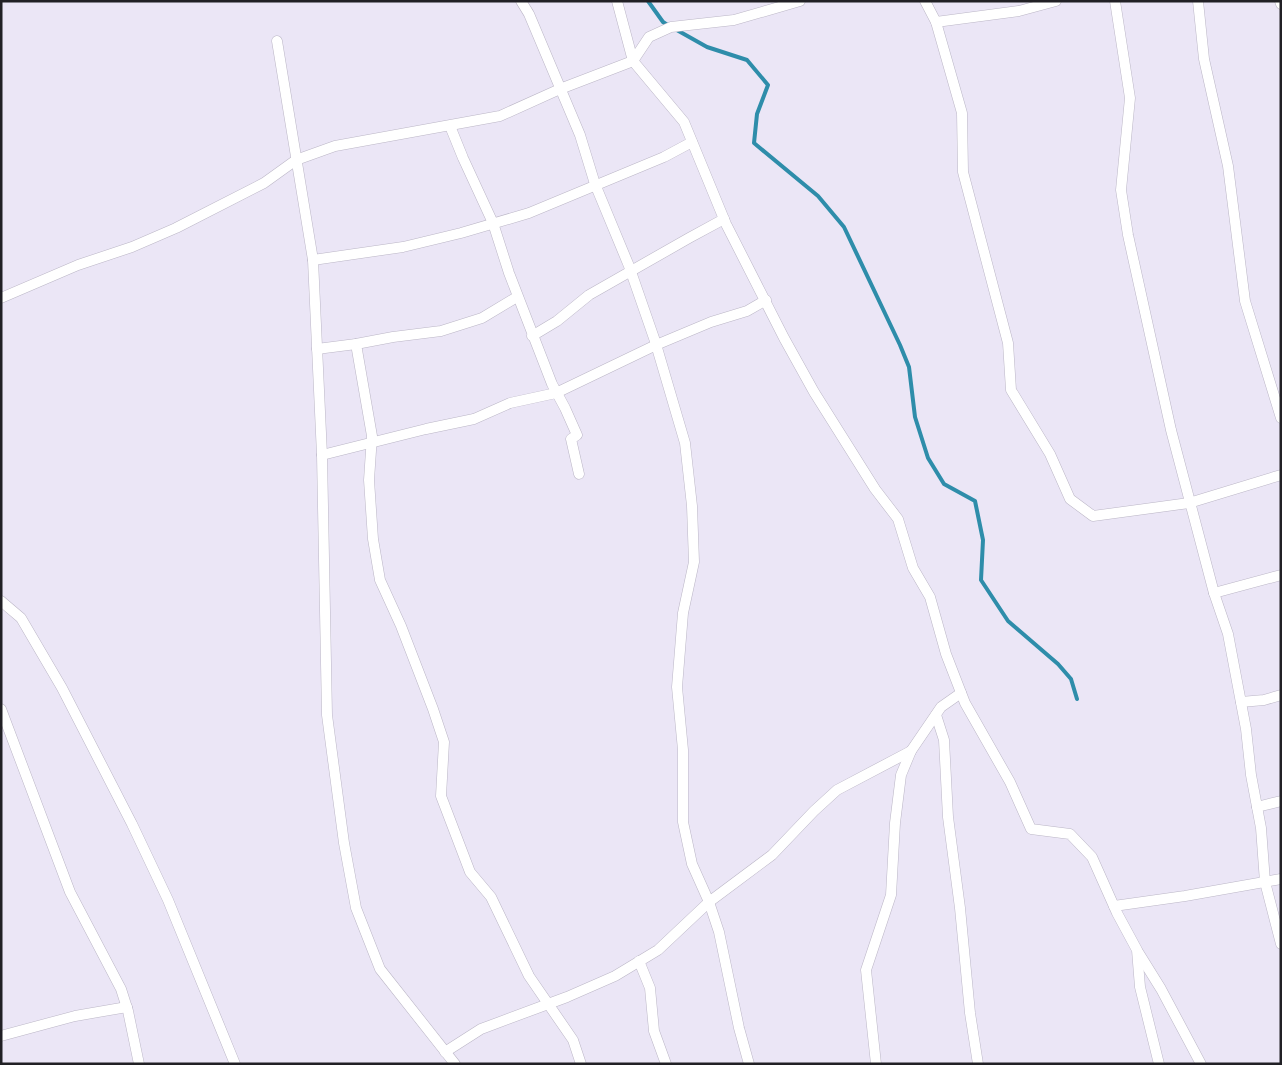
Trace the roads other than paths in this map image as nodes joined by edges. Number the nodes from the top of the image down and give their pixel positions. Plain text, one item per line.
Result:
1 (521, 1) edge
2 (617, 1) edge
3 (800, 1) edge
4 (925, 1) edge
5 (1056, 1) edge
6 (1115, 1) edge
7 (1198, 1) edge
8 (936, 22) junction
9 (277, 41) dead end
10 (633, 61) junction
11 (560, 89) junction
12 (450, 126) junction
13 (692, 142) junction
14 (296, 160) junction
15 (595, 184) junction
16 (724, 219) junction
17 (493, 223) junction
18 (313, 260) junction
19 (631, 272) junction
20 (517, 297) junction
21 (1, 298) edge
22 (766, 300) junction
23 (532, 336) junction
24 (356, 344) junction
25 (656, 346) junction
26 (317, 349) junction
27 (556, 392) junction
28 (1281, 418) edge
29 (372, 442) junction
30 (322, 455) junction
31 (579, 474) dead end
32 (1281, 475) edge
33 (1189, 503) junction
34 (1281, 575) edge
35 (1214, 593) junction
36 (1, 601) edge
37 (961, 692) junction
38 (1281, 695) edge
39 (1241, 702) junction
40 (1, 709) edge
41 (936, 715) junction
42 (911, 751) junction
43 (1281, 801) edge
44 (1257, 807) junction
45 (1281, 879) edge
46 (1265, 882) junction
47 (709, 902) junction
48 (1114, 906) junction
49 (1281, 944) edge
50 (1137, 950) junction
51 (639, 961) junction
52 (547, 1004) junction
53 (127, 1007) junction
54 (1, 1036) edge
55 (445, 1052) junction
56 (139, 1064) edge
57 (235, 1064) edge
58 (455, 1064) edge
59 (581, 1064) edge
60 (666, 1064) edge
61 (749, 1064) edge
62 (876, 1064) edge
63 (978, 1064) edge
64 (1159, 1064) edge
65 (1201, 1064) edge

1 - 11 street
2 - 10 street
3 - 10 street
4 - 8 street
5 - 8 street
6 - 33 street
7 - 28 street
8 - 33 street
9 - 14 street
10 - 11 street
10 - 13 street
11 - 12 street
11 - 15 street
12 - 14 street
12 - 17 street
13 - 15 street
13 - 16 street
14 - 18 street
14 - 21 street
15 - 17 street
15 - 19 street
16 - 19 street
16 - 22 street
17 - 18 street
17 - 20 street
18 - 26 street
19 - 23 street
19 - 25 street
20 - 23 street
20 - 24 street
22 - 25 street
22 - 37 street
23 - 27 street
24 - 26 street
24 - 29 street
25 - 27 street
25 - 47 street
26 - 30 street
27 - 29 street
27 - 31 street
29 - 30 street
29 - 52 street
30 - 55 street
32 - 33 street
33 - 35 street
34 - 35 street
35 - 39 street
36 - 57 street
37 - 41 street
37 - 48 street
38 - 39 street
39 - 44 street
40 - 53 street
41 - 42 street
41 - 63 street
42 - 47 street
42 - 62 street
43 - 44 street
44 - 46 street
45 - 46 street
46 - 48 street
46 - 49 street
47 - 51 street
47 - 61 street
48 - 50 street
50 - 64 street
50 - 65 street
51 - 52 street
51 - 60 street
52 - 55 street
52 - 59 street
53 - 54 street
53 - 56 street
55 - 58 street

